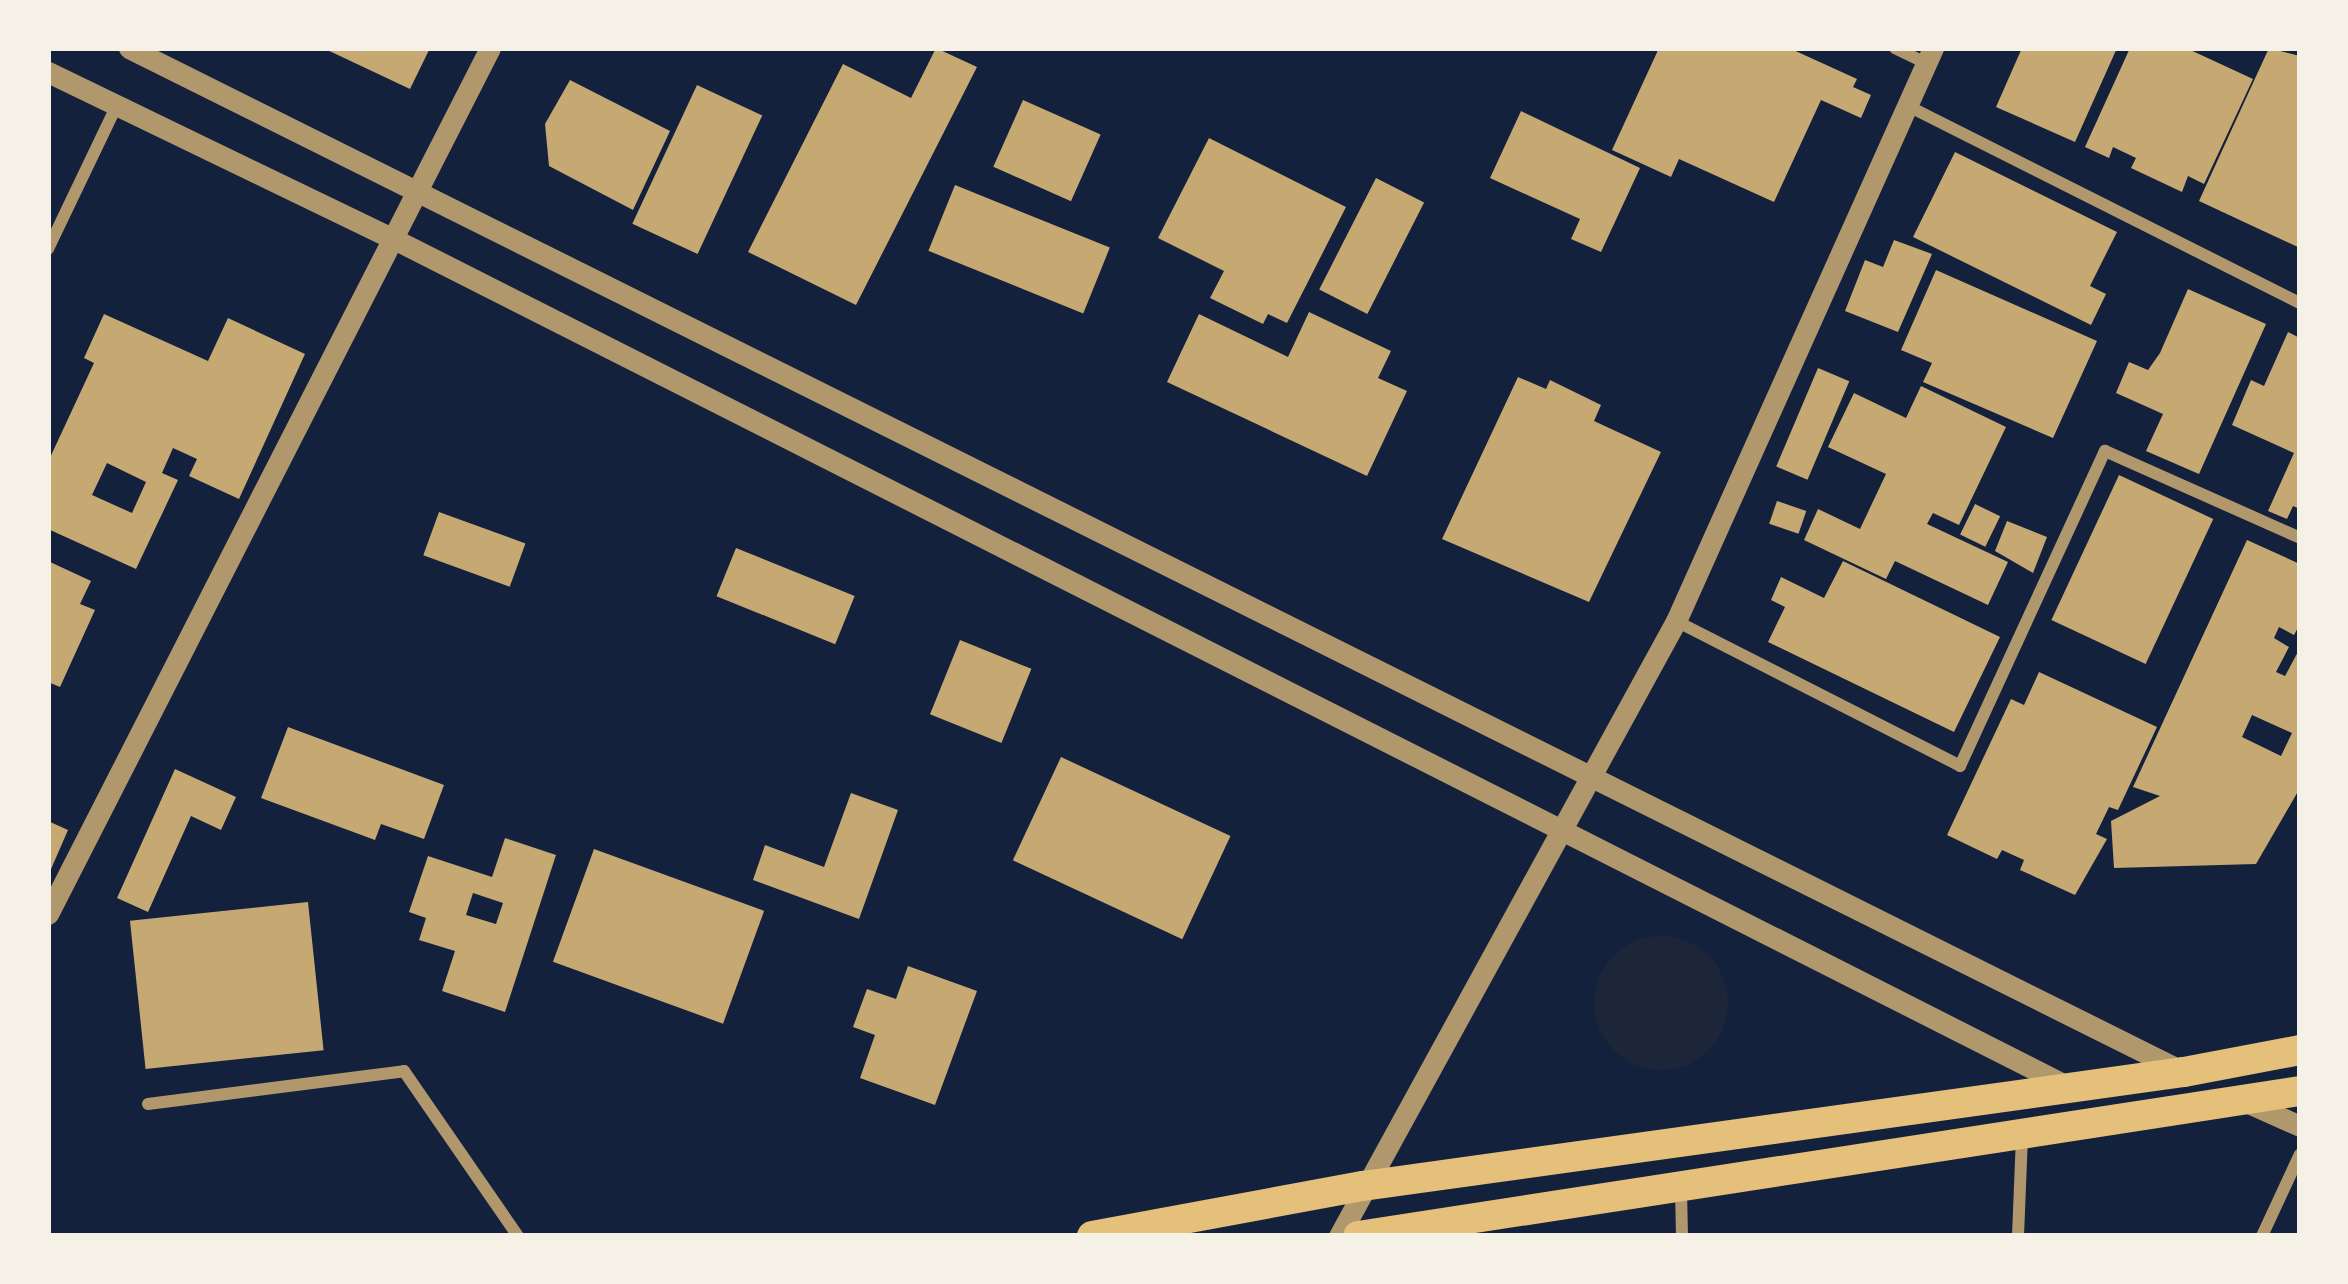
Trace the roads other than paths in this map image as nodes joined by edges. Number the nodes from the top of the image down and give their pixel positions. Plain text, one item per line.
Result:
1 (129, 48) edge
2 (490, 48) edge
3 (1895, 48) edge
4 (1930, 56) edge
5 (48, 72) edge
6 (1905, 104) junction
7 (116, 105) junction
8 (418, 191) junction
9 (392, 238) junction
10 (48, 249) edge
11 (2300, 303) edge
12 (2300, 538) edge
13 (1676, 621) junction
14 (1592, 780) junction
15 (1562, 828) junction
16 (48, 914) edge
17 (2300, 1050) edge
18 (2184, 1072) junction
19 (2072, 1088) junction
20 (2300, 1091) edge
21 (2246, 1102) junction
22 (148, 1104) dead end
23 (2300, 1126) edge
24 (2022, 1132) junction
25 (2300, 1154) edge
26 (1364, 1186) junction
27 (1681, 1188) junction
28 (518, 1236) edge
29 (1091, 1236) edge
30 (1339, 1236) edge
31 (1358, 1236) edge
32 (1682, 1236) edge
33 (2018, 1236) edge
34 (2262, 1236) edge

1 - 8 street
2 - 8 street
3 - 4 street
4 - 6 street
5 - 7 street
6 - 11 street
6 - 13 street
7 - 9 street
7 - 10 street
8 - 9 street
8 - 14 street
9 - 15 street
9 - 16 street
12 - 13 street
13 - 14 street
14 - 15 street
14 - 18 street
15 - 19 street
15 - 26 street
17 - 18 main road
18 - 19 main road
19 - 26 main road
20 - 21 main road
21 - 23 street
21 - 24 main road
22 - 28 street
24 - 27 main road
24 - 33 street
25 - 34 street
26 - 29 main road
26 - 30 street
27 - 31 main road
27 - 32 street

